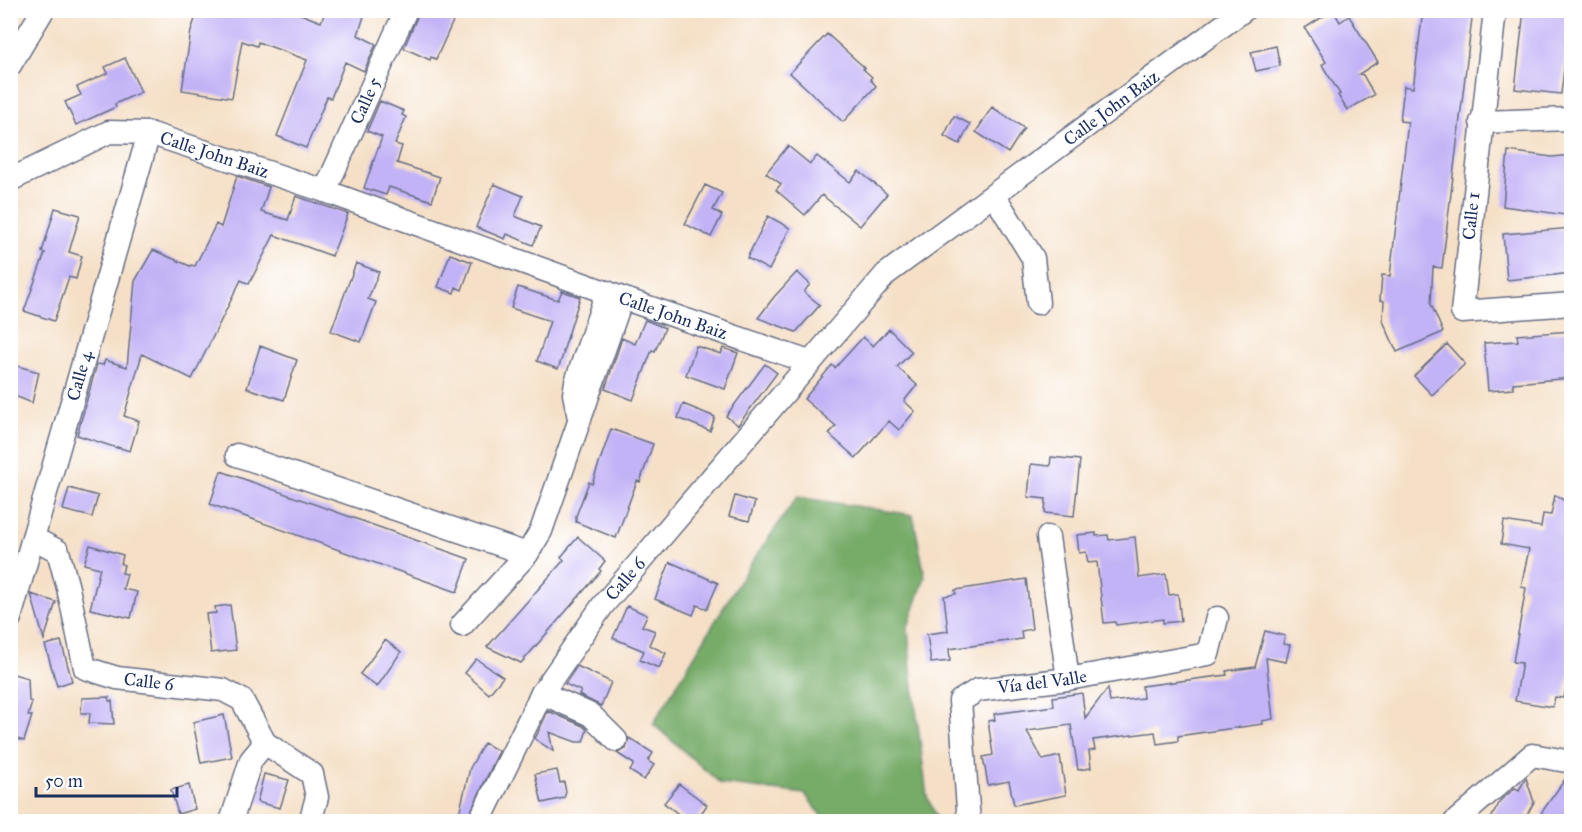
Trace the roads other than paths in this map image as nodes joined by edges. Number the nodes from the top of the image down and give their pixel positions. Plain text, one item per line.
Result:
1 (43, 10) edge
2 (406, 10) edge
3 (1244, 10) edge
4 (1495, 10) edge
5 (10, 65) edge
6 (1572, 119) edge
7 (1481, 122) junction
8 (149, 133) junction
9 (10, 180) edge
10 (325, 191) junction
11 (994, 195) junction
12 (615, 295) junction
13 (1038, 303) dead end
14 (1572, 304) edge
15 (809, 362) junction
16 (237, 455) dead end
17 (1048, 537) dead end
18 (33, 538) junction
19 (527, 554) junction
20 (10, 618) edge
21 (1217, 618) dead end
22 (462, 625) dead end
23 (1068, 679) junction
24 (542, 693) junction
25 (616, 740) dead end
26 (265, 743) junction
27 (1572, 762) edge
28 (231, 822) edge
29 (310, 822) edge
30 (479, 822) edge
31 (969, 822) edge
32 (1455, 822) edge

1 - 5 street
2 - 10 street, Calle 5
3 - 11 street, Calle John Baiz
4 - 7 street, Calle 1
6 - 7 street
7 - 14 street, Calle 1
8 - 9 street, Calle John Baiz
8 - 10 street, Calle John Baiz
8 - 18 street, Calle 4
10 - 12 street, Calle John Baiz
11 - 13 street
11 - 15 street, Calle John Baiz
12 - 15 street, Calle John Baiz
12 - 19 street
15 - 24 street, Calle 6
16 - 19 street
17 - 23 street
18 - 20 street, Calle 4
18 - 26 street, Calle 6
19 - 22 street
21 - 23 street, Vía del Valle
23 - 31 street, Vía del Valle
24 - 25 street
24 - 30 street, Calle 6
26 - 28 street
26 - 29 street, Calle 6
27 - 32 street

